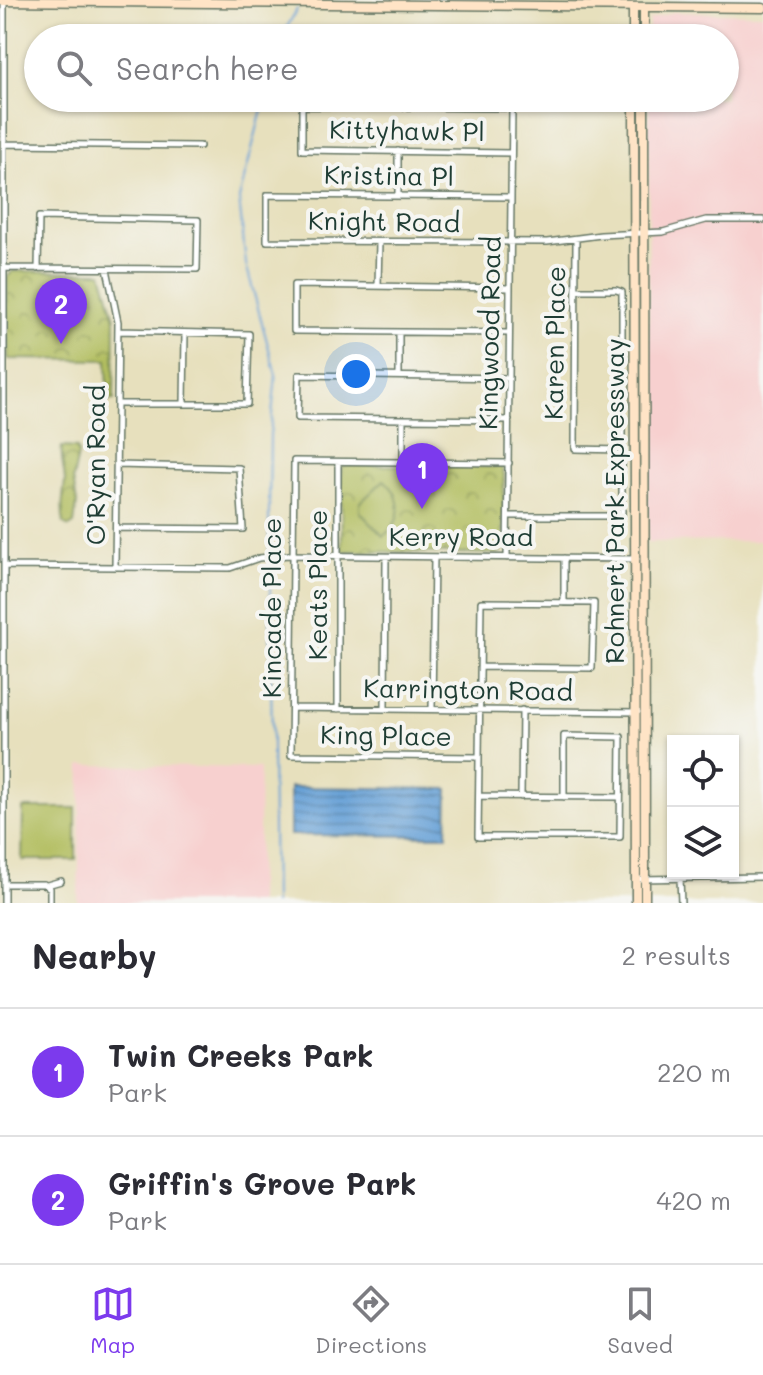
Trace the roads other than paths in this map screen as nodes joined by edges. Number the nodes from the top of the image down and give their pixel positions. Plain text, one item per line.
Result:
1 (2, 1) edge
2 (633, 7) junction
3 (644, 7) junction
4 (763, 8) edge
5 (633, 24) edge
6 (644, 24) edge
7 (302, 112) edge
8 (512, 112) edge
9 (635, 112) edge
10 (643, 112) edge
11 (4, 144) junction
12 (200, 146) dead end
13 (302, 150) joint
14 (398, 151) junction
15 (511, 153) junction
16 (398, 196) junction
17 (511, 197) junction
18 (763, 220) edge
19 (639, 234) junction
20 (576, 239) junction
21 (267, 241) joint
22 (379, 242) junction
23 (511, 243) junction
24 (5, 268) junction
25 (38, 269) junction
26 (107, 269) junction
27 (378, 286) junction
28 (510, 288) junction
29 (576, 290) junction
30 (118, 331) junction
31 (399, 332) junction
32 (185, 333) junction
33 (509, 333) junction
34 (399, 376) junction
35 (509, 378) junction
36 (117, 404) junction
37 (184, 404) junction
38 (403, 419) junction
39 (509, 420) junction
40 (622, 450) junction
41 (338, 462) junction
42 (403, 462) junction
43 (509, 463) junction
44 (117, 465) junction
45 (508, 516) junction
46 (116, 528) junction
47 (293, 555) junction
48 (338, 556) junction
49 (386, 557) junction
50 (434, 557) junction
51 (507, 558) junction
52 (564, 558) junction
53 (640, 559) junction
54 (4, 566) junction
55 (115, 567) junction
56 (564, 603) junction
57 (480, 667) junction
58 (292, 708) junction
59 (338, 709) junction
60 (385, 709) junction
61 (432, 709) junction
62 (479, 710) junction
63 (522, 710) junction
64 (640, 712) junction
65 (291, 755) joint
66 (479, 757) junction
67 (479, 796) junction
68 (521, 797) junction
69 (564, 797) junction
70 (620, 797) junction
71 (739, 877) edge
72 (763, 877) edge
73 (667, 878) edge
74 (643, 879) junction
75 (680, 879) edge
76 (61, 881) dead end
77 (4, 884) junction
78 (46, 885) junction
79 (4, 903) edge
80 (50, 903) edge
81 (636, 903) edge
82 (645, 903) edge
83 (681, 903) edge

1 - 2 main road
1 - 11 street
2 - 3 main road
2 - 5 main road
3 - 4 main road
3 - 6 main road
7 - 13 street, Kingwood Road
8 - 15 street, Kingwood Road
9 - 19 main road, Rohnert Park Expressway
10 - 19 main road, Rohnert Park Expressway
11 - 12 street
11 - 24 street
13 - 14 street, Kittyhawk Pl
14 - 15 street, Kittyhawk Pl
14 - 16 street
15 - 17 street, Kingwood Road
16 - 17 street, Kristina Pl
16 - 21 street, Kristina Pl
17 - 23 street, Kingwood Road
18 - 19 street, Knight Road
19 - 20 street, Knight Road
19 - 53 main road, Rohnert Park Expressway
20 - 23 street, Knight Road
20 - 29 street, Karen Place
21 - 22 street, Knight Road
22 - 23 street, Knight Road
22 - 27 street
23 - 28 street, Kingwood Road
24 - 25 street
24 - 54 street
25 - 26 street
25 - 26 street
26 - 30 street, O'Ryan Road
27 - 28 street
27 - 31 street
28 - 33 street, Kingwood Road
29 - 40 street
29 - 40 street, Karen Place
30 - 32 street
30 - 36 street, O'Ryan Road
31 - 33 street
31 - 34 street
32 - 37 street
32 - 37 street
33 - 35 street, Kingwood Road
34 - 35 street
34 - 38 street
35 - 39 street, Kingwood Road
36 - 37 street
36 - 44 street, O'Ryan Road
38 - 39 street
38 - 42 street
39 - 43 street, Kingwood Road
40 - 45 street
41 - 42 street
41 - 47 street, Kincade Place
41 - 48 street, Keats Place
42 - 43 street
43 - 45 street, Kingwood Road
44 - 46 street, O'Ryan Road
44 - 46 street
45 - 51 street, Kingwood Road
46 - 55 street, O'Ryan Road
47 - 48 street, Kerry Road
47 - 55 street, Kerry Road
47 - 58 street, Kincade Place
48 - 49 street, Kerry Road
48 - 59 street, Keats Place
49 - 50 street, Kerry Road
49 - 60 street
50 - 51 street, Kerry Road
50 - 61 street
51 - 52 street, Kerry Road
52 - 53 street, Kerry Road
52 - 56 street
53 - 64 main road, Rohnert Park Expressway
54 - 55 street
54 - 77 street
56 - 57 street
56 - 57 street
57 - 62 street
58 - 59 street, Karrington Road
58 - 65 street, Kincade Place
59 - 60 street, Karrington Road
60 - 61 street, Karrington Road
61 - 62 street, Karrington Road
62 - 63 street, Karrington Road
62 - 66 street
63 - 64 street, Karrington Road
63 - 68 street
64 - 74 main road, Rohnert Park Expressway
64 - 81 main road, Rohnert Park Expressway
65 - 66 street, King Place
66 - 67 street
67 - 68 street
67 - 70 street
68 - 69 street
69 - 70 street
69 - 70 street
71 - 72 street
73 - 74 street
74 - 82 main road, Rohnert Park Expressway
75 - 83 street
76 - 78 street
77 - 78 street
77 - 79 street
78 - 80 street

